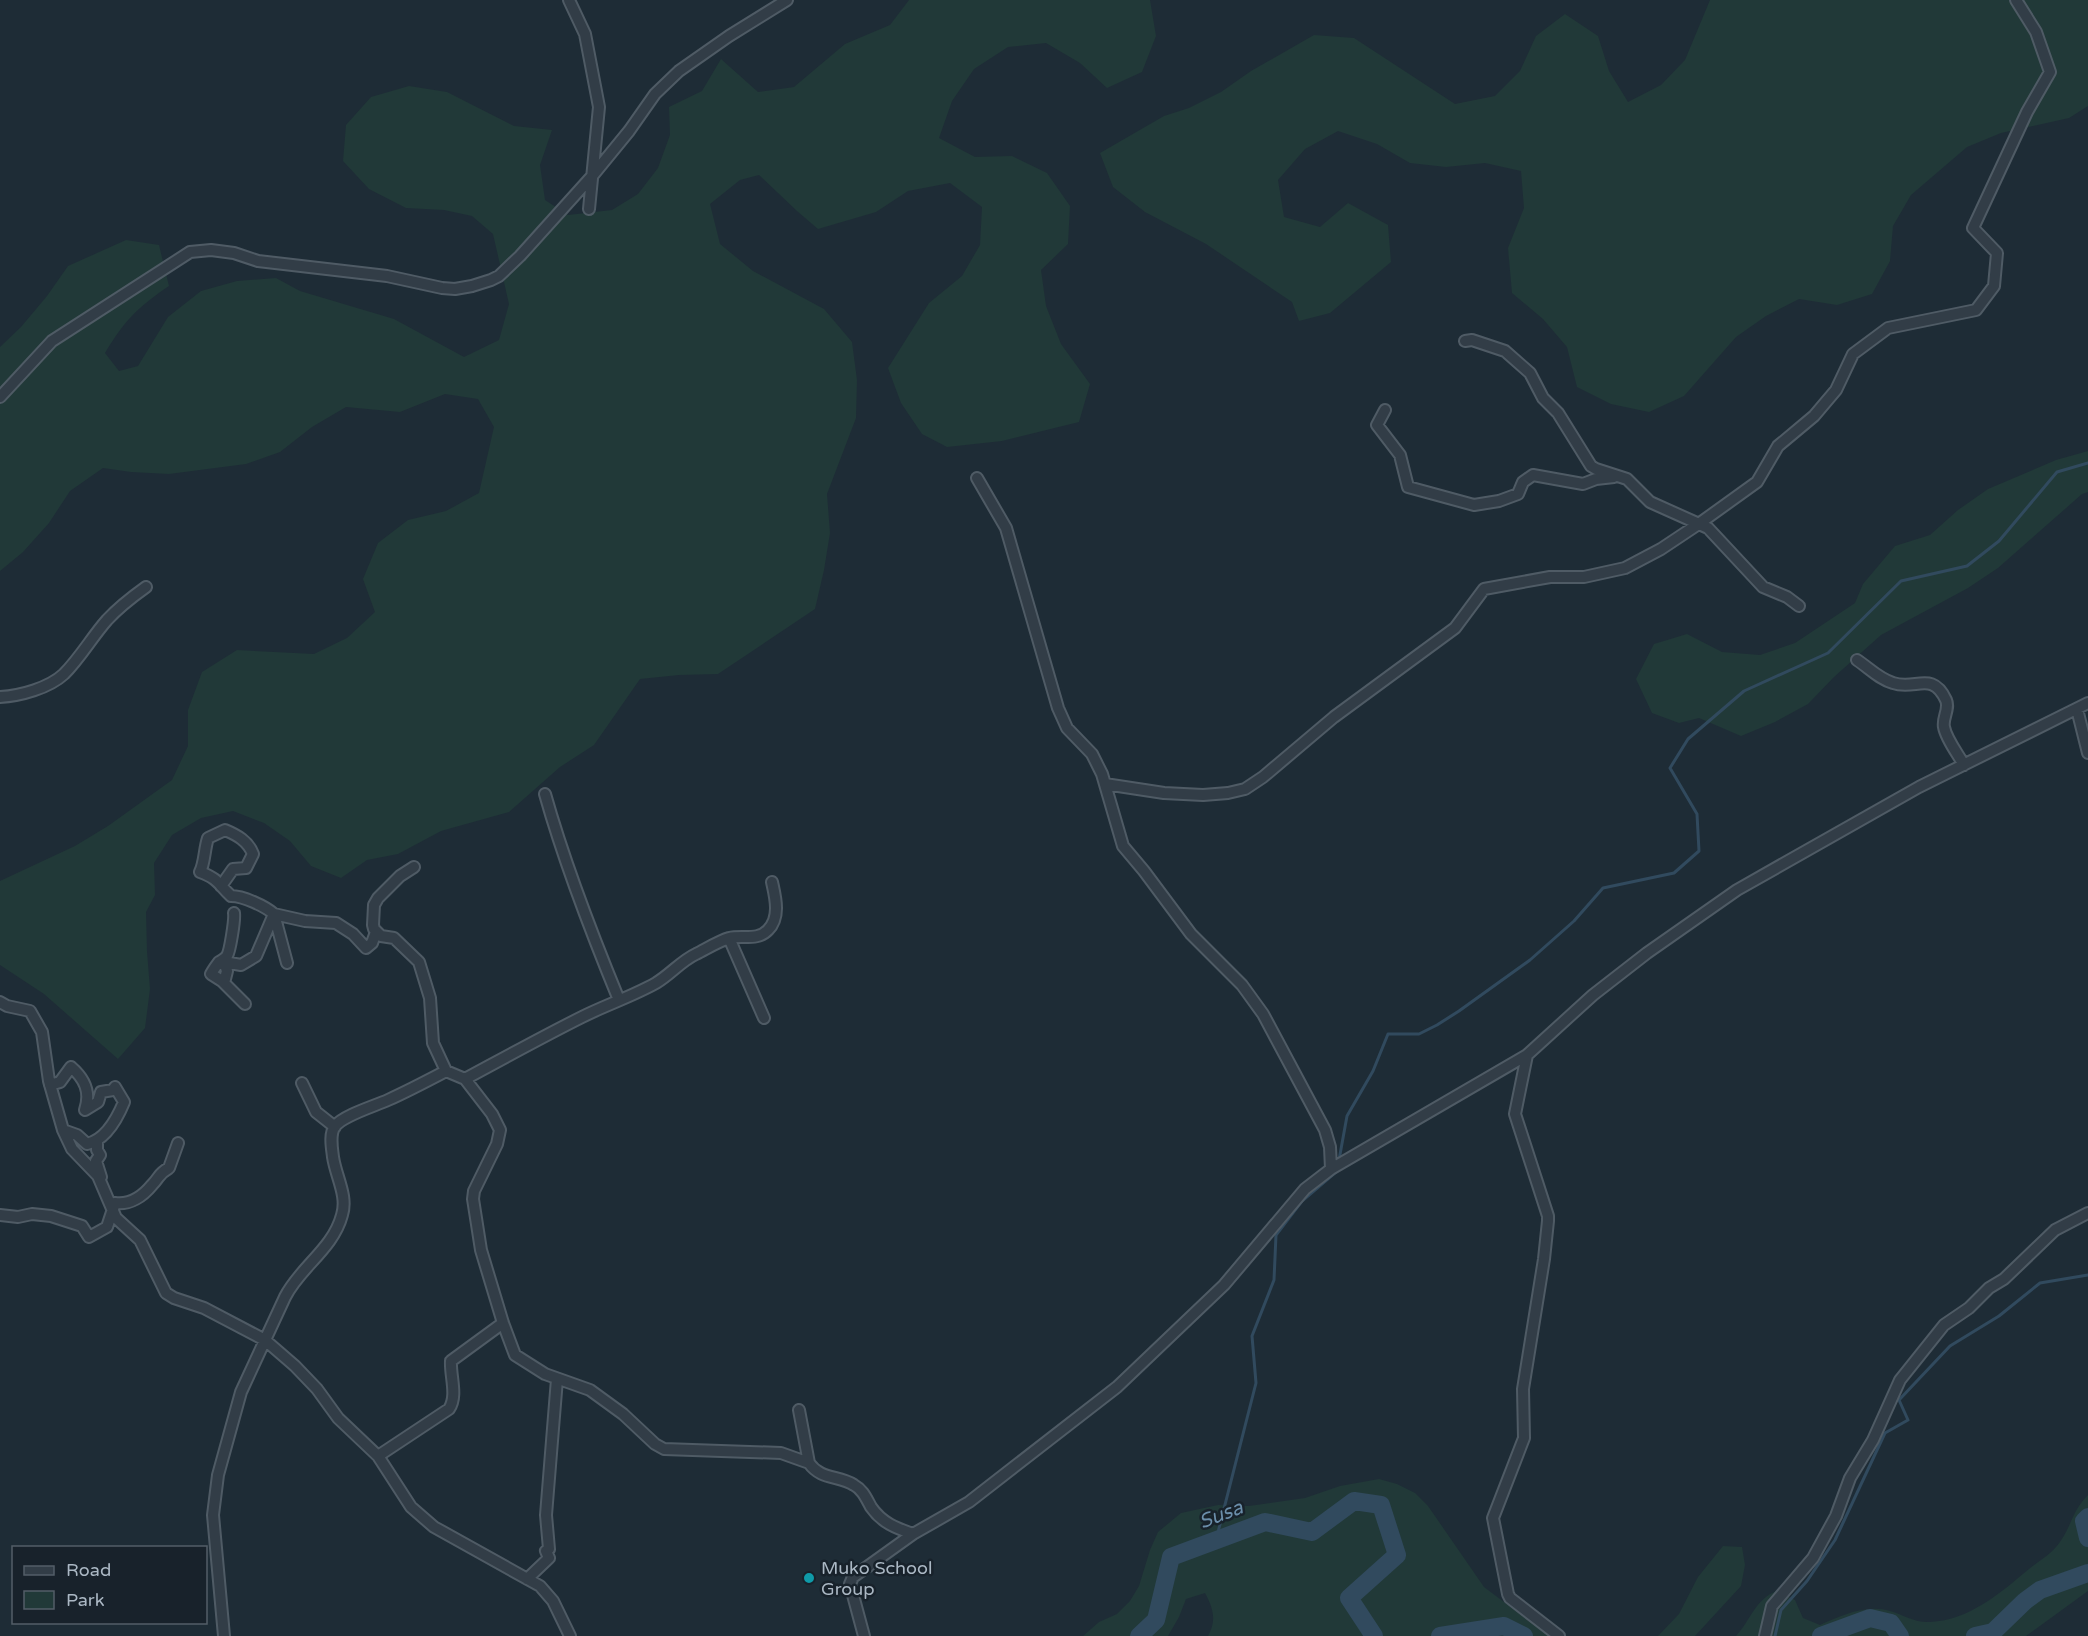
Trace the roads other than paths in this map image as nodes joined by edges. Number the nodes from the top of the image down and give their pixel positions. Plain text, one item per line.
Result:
1 (569, 0) edge
2 (787, 0) edge
3 (2016, 0) edge
4 (593, 175) junction
5 (589, 209) dead end
6 (1465, 341) dead end
7 (0, 397) edge
8 (1385, 410) dead end
9 (1617, 476) junction
10 (977, 478) dead end
11 (1700, 523) junction
12 (146, 587) dead end
13 (1799, 606) dead end
14 (1857, 660) dead end
15 (0, 698) edge
16 (2088, 703) edge
17 (2077, 709) junction
18 (2088, 753) edge
19 (1964, 765) junction
20 (1105, 784) junction
21 (545, 794) dead end
22 (414, 867) dead end
23 (772, 882) dead end
24 (221, 886) junction
25 (234, 913) dead end
26 (274, 915) junction
27 (376, 932) junction
28 (729, 938) junction
29 (287, 963) dead end
30 (224, 983) junction
31 (619, 1000) junction
32 (0, 1002) edge
33 (245, 1004) dead end
34 (764, 1018) dead end
35 (1527, 1055) junction
36 (446, 1071) junction
37 (465, 1079) junction
38 (302, 1083) dead end
39 (50, 1085) junction
40 (334, 1127) junction
41 (63, 1130) junction
42 (97, 1142) junction
43 (178, 1143) dead end
44 (1336, 1166) junction
45 (101, 1184) junction
46 (112, 1213) junction
47 (2088, 1213) edge
48 (0, 1215) edge
49 (503, 1323) junction
50 (265, 1340) junction
51 (557, 1379) junction
52 (799, 1410) dead end
53 (378, 1456) junction
54 (809, 1463) junction
55 (913, 1534) junction
56 (527, 1579) junction
57 (224, 1636) edge
58 (570, 1636) edge
59 (864, 1636) edge
60 (1559, 1636) edge
61 (1765, 1636) edge

1 - 4 street
2 - 4 street
3 - 11 street
4 - 5 street
4 - 7 street
6 - 9 street
8 - 9 street
9 - 11 street
10 - 20 street
11 - 13 street
11 - 20 street
12 - 15 street
14 - 19 street
16 - 17 street
17 - 18 street
17 - 19 street
19 - 35 street
20 - 44 street
21 - 31 street
22 - 27 street
23 - 28 street
24 - 24 street
24 - 26 street
25 - 30 street
26 - 27 street
26 - 29 street
26 - 30 street
27 - 36 street
28 - 31 street
28 - 34 street
30 - 33 street
31 - 37 street
32 - 39 street
35 - 44 street
35 - 60 street
36 - 37 street
36 - 40 street
37 - 49 street
38 - 40 street
39 - 41 street
39 - 42 street
40 - 50 street
41 - 42 street
41 - 45 street
42 - 45 street
43 - 46 street
44 - 55 street
45 - 46 street
46 - 48 street
46 - 50 street
47 - 61 street
49 - 51 street
49 - 53 street
50 - 53 street
50 - 57 street
51 - 54 street
51 - 56 street
52 - 54 street
53 - 56 street
54 - 55 street
55 - 59 street
56 - 58 street

